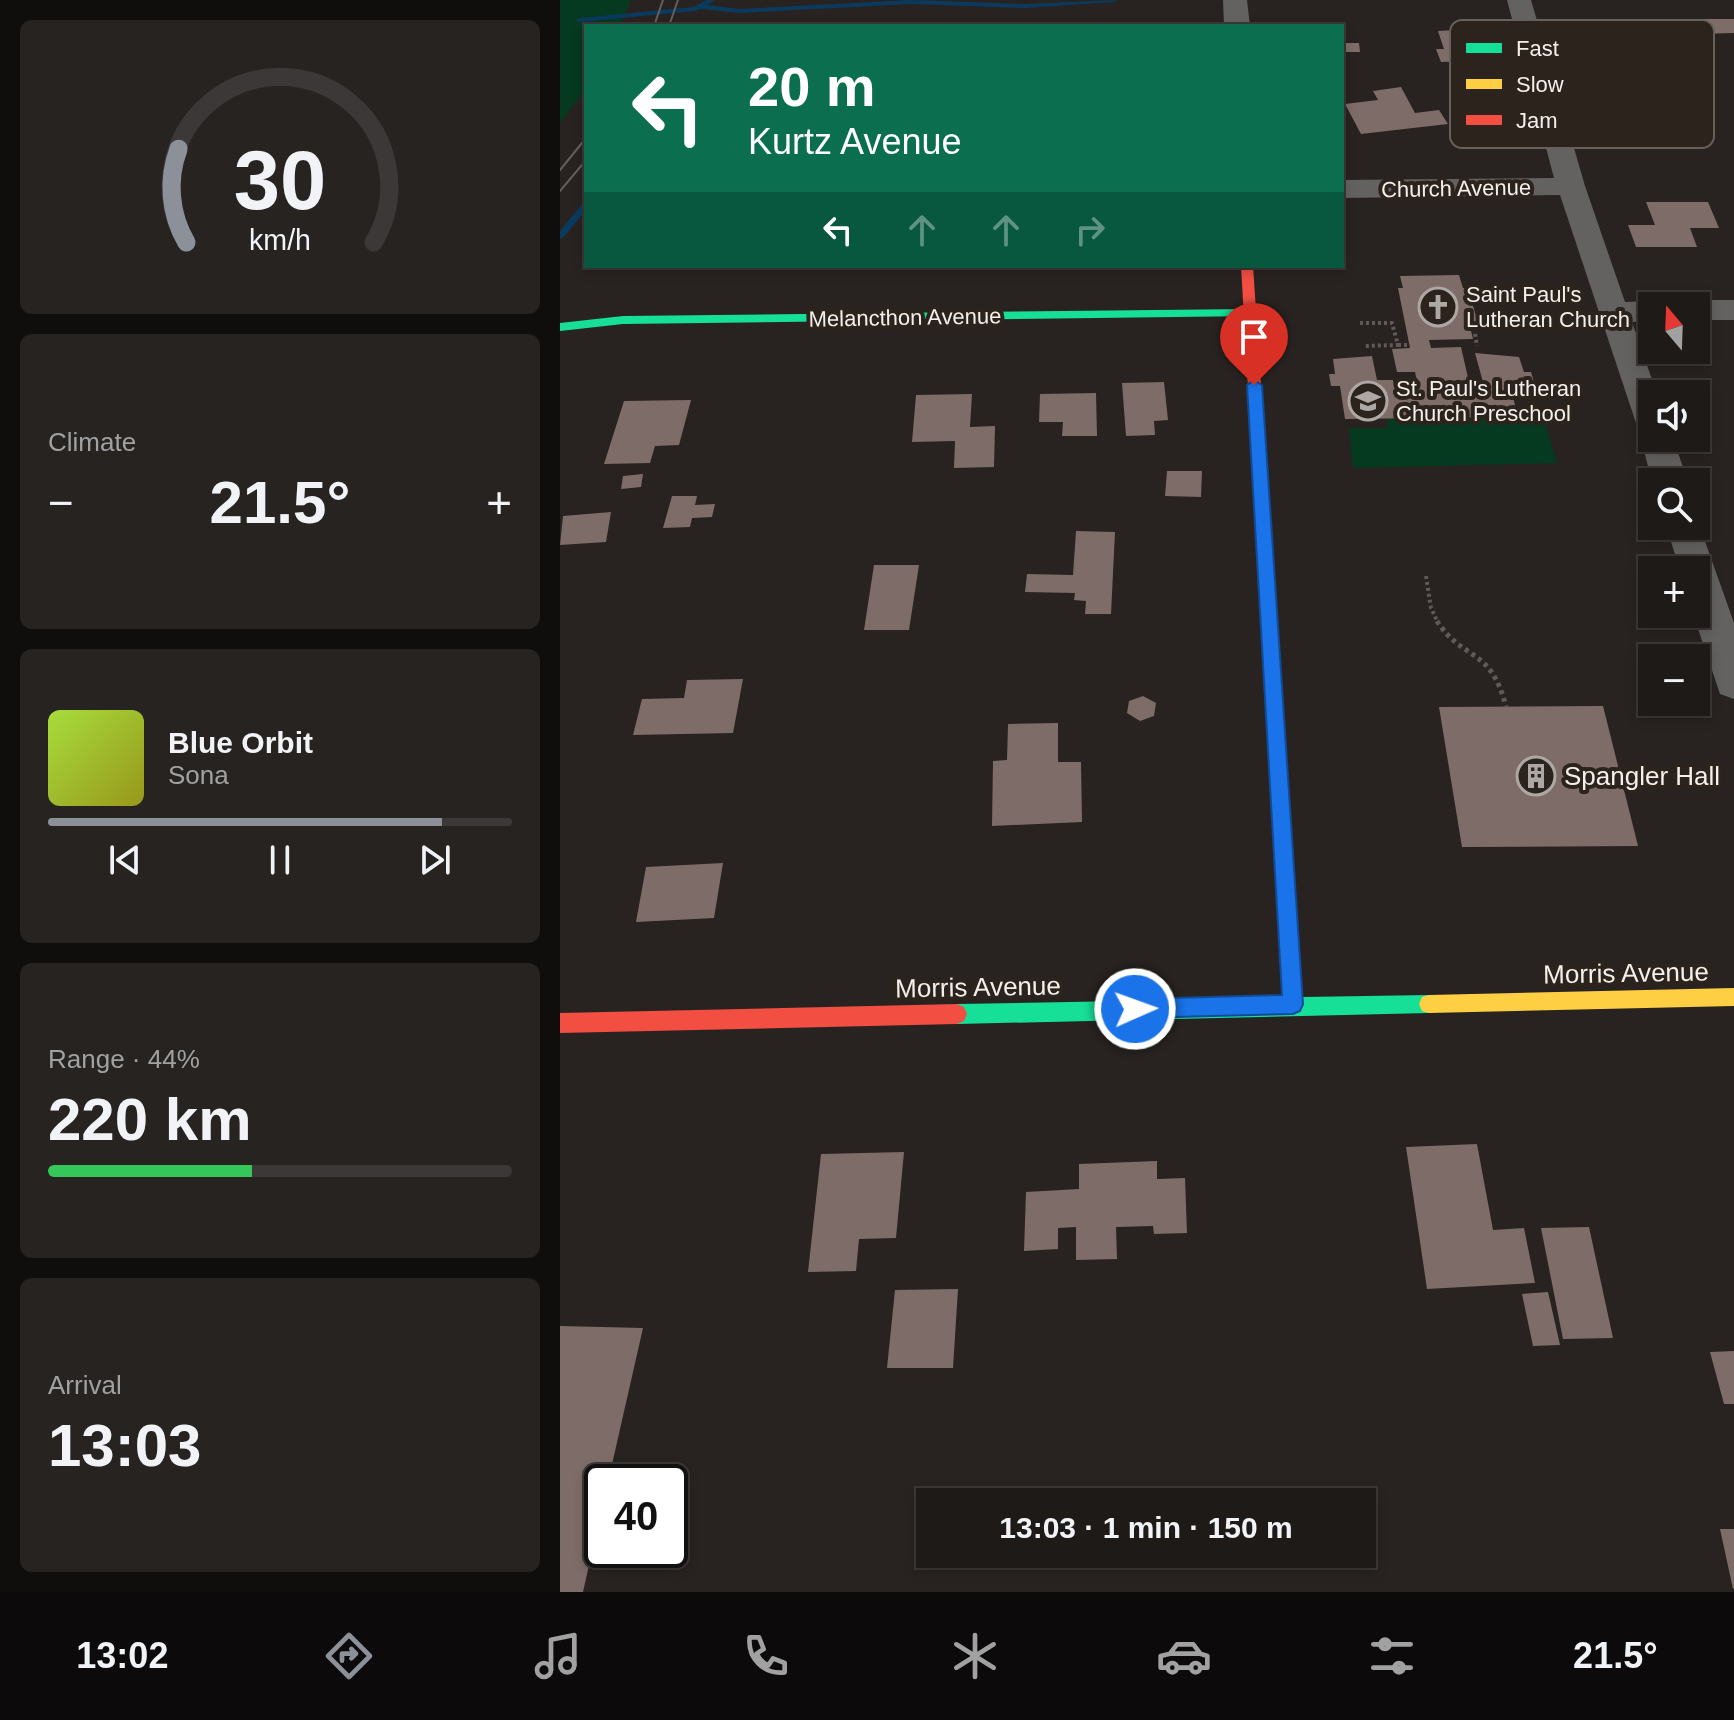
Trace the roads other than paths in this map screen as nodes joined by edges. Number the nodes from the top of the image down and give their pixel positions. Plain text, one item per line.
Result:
1 (1235, 0) edge
2 (1519, 0) edge
3 (1525, 20) edge
4 (1237, 24) edge
5 (1560, 148) edge
6 (1571, 186) junction
7 (1344, 189) edge
8 (1247, 268) edge
9 (1710, 310) edge
10 (1734, 310) edge
11 (1638, 311) edge
12 (1615, 312) junction
13 (1250, 313) junction
14 (560, 327) edge
15 (1638, 383) edge
16 (1688, 540) edge
17 (1734, 683) edge
18 (1734, 997) edge
19 (1293, 1004) junction
20 (560, 1023) edge

1 - 4 street
2 - 3 street
5 - 6 street
6 - 7 street, Church Avenue
6 - 12 street
8 - 13 street
9 - 10 street
11 - 12 street
12 - 15 street
13 - 14 street, Melancthon Avenue
13 - 19 street
16 - 17 street
18 - 19 street, Morris Avenue
19 - 20 street, Morris Avenue

